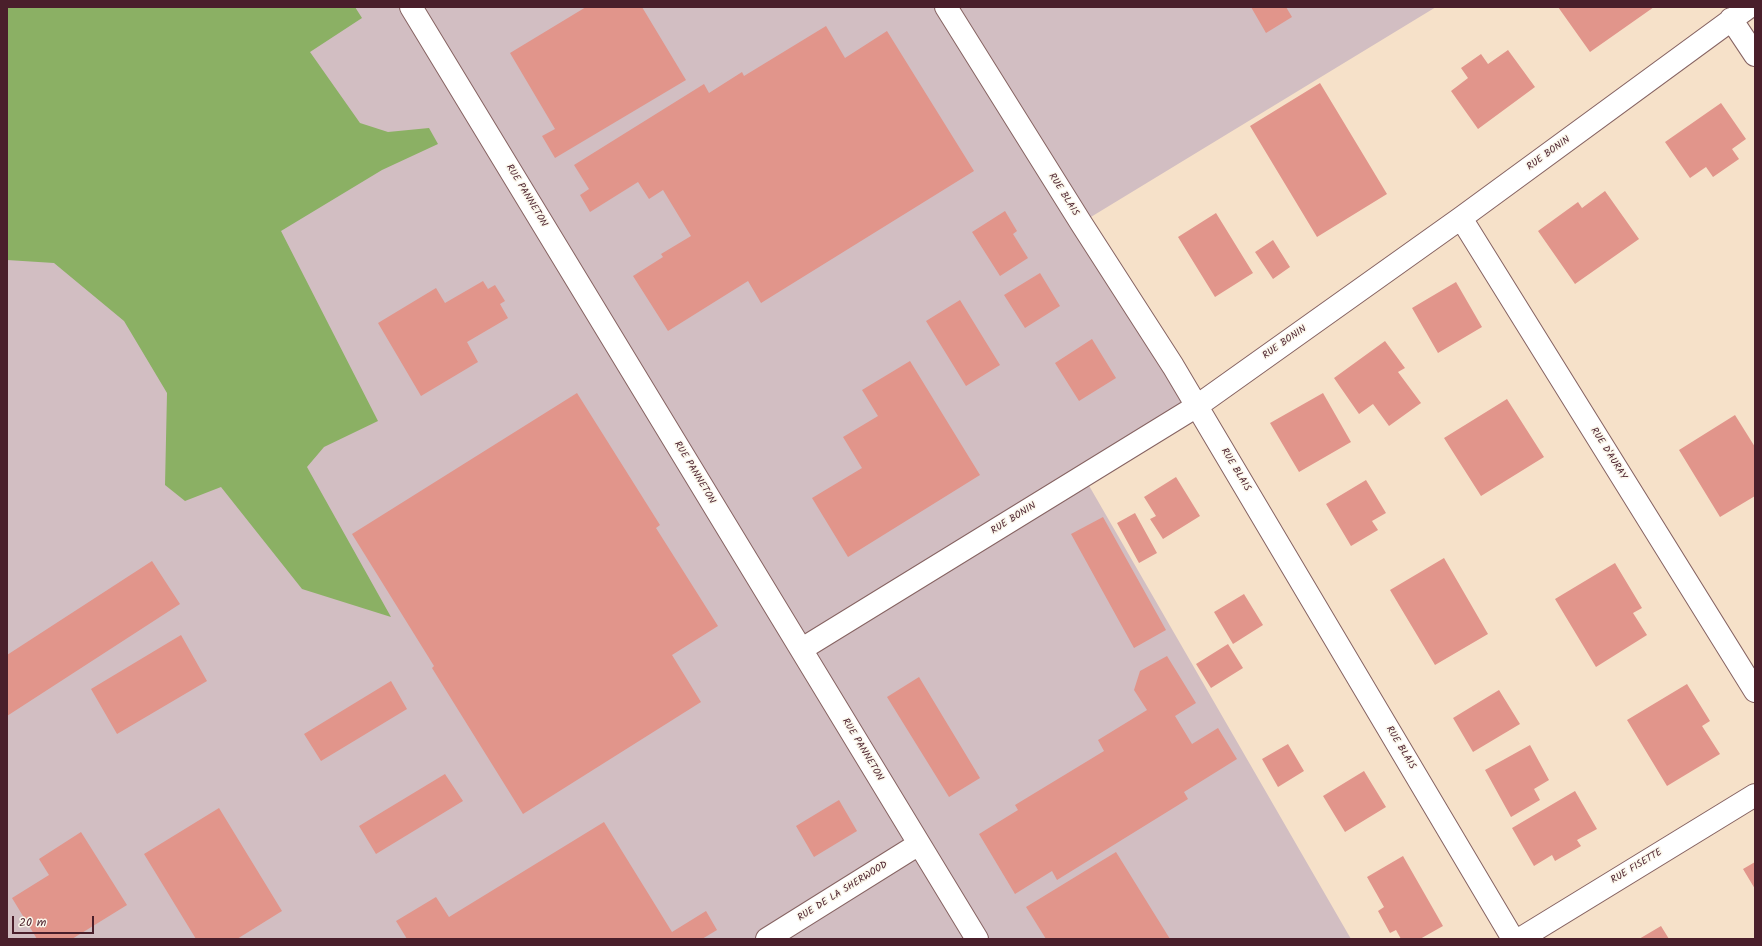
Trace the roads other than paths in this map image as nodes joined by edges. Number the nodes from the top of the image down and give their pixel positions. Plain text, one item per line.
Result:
1 (411, 7) edge
2 (946, 7) edge
3 (1740, 13) edge
4 (1755, 55) edge
5 (1461, 218) junction
6 (1197, 406) junction
7 (802, 649) junction
8 (1755, 691) edge
9 (1755, 795) edge
10 (919, 844) junction
11 (767, 939) edge
12 (977, 939) edge
13 (1513, 939) edge
14 (1520, 939) edge

1 - 7 street, RUE PANNETON
2 - 6 street, RUE BLAIS
3 - 4 street
3 - 5 street, RUE BONIN
5 - 6 street, RUE BONIN
5 - 8 street, RUE D'AURAY
6 - 7 street, RUE BONIN
6 - 13 street, RUE BLAIS
7 - 10 street, RUE PANNETON
9 - 14 street, RUE FISETTE
10 - 11 street, RUE DE LA SHERWOOD
10 - 12 street, RUE PANNETON

